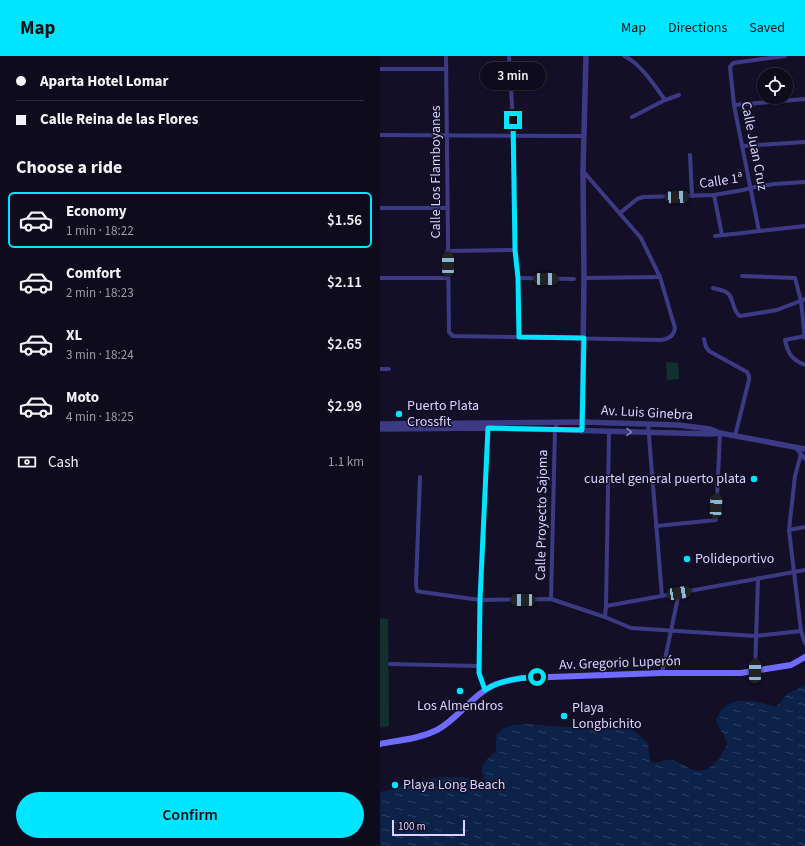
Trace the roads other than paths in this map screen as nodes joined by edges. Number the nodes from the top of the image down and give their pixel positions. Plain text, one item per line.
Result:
1 (446, 56) edge
2 (508, 56) edge
3 (586, 56) edge
4 (624, 56) edge
5 (785, 56) edge
6 (764, 57) edge
7 (380, 69) edge
8 (446, 69) junction
9 (679, 95) dead end
10 (805, 99) edge
11 (665, 100) junction
12 (734, 105) junction
13 (632, 117) dead end
14 (380, 136) edge
15 (447, 136) junction
16 (514, 136) junction
17 (584, 136) junction
18 (805, 142) edge
19 (742, 146) junction
20 (690, 155) dead end
21 (583, 171) junction
22 (805, 182) edge
23 (750, 188) junction
24 (714, 195) junction
25 (692, 196) junction
26 (380, 208) edge
27 (447, 208) junction
28 (620, 213) junction
29 (805, 226) edge
30 (759, 231) junction
31 (722, 235) junction
32 (715, 236) dead end
33 (515, 250) junction
34 (447, 251) junction
35 (742, 276) dead end
36 (660, 277) junction
37 (380, 278) edge
38 (448, 278) junction
39 (518, 278) junction
40 (584, 278) junction
41 (574, 279) dead end
42 (713, 288) dead end
43 (803, 300) edge
44 (519, 337) junction
45 (805, 337) edge
46 (584, 338) junction
47 (704, 338) dead end
48 (805, 365) edge
49 (380, 369) edge
50 (388, 369) dead end
51 (583, 422) junction
52 (557, 423) junction
53 (380, 424) edge
54 (648, 424) junction
55 (488, 425) junction
56 (380, 429) edge
57 (555, 430) junction
58 (582, 430) junction
59 (609, 432) junction
60 (648, 432) junction
61 (720, 433) junction
62 (736, 436) junction
63 (796, 448) junction
64 (805, 449) edge
65 (801, 454) junction
66 (805, 459) edge
67 (420, 477) dead end
68 (656, 526) junction
69 (805, 527) edge
70 (789, 530) junction
71 (805, 570) edge
72 (793, 572) junction
73 (758, 578) junction
74 (679, 593) junction
75 (662, 596) junction
76 (551, 599) junction
77 (480, 600) junction
78 (606, 606) junction
79 (604, 617) junction
80 (671, 631) junction
81 (801, 631) junction
82 (755, 636) junction
83 (805, 643) edge
84 (805, 656) edge
85 (390, 664) dead end
86 (479, 666) junction
87 (755, 671) junction
88 (662, 673) junction
89 (485, 690) junction
90 (380, 744) edge

1 - 8 street, Calle Los Flamboyanes
2 - 16 street
3 - 17 street
4 - 11 street
5 - 6 street
6 - 12 street, Calle Juan Cruz
7 - 8 street
8 - 15 street, Calle Los Flamboyanes
9 - 11 street
10 - 12 street
11 - 13 street
12 - 19 street, Calle Juan Cruz
14 - 15 street
15 - 16 street
15 - 27 street, Calle Los Flamboyanes
16 - 17 street
16 - 33 street
17 - 21 street
18 - 19 street
19 - 23 street, Calle Juan Cruz
20 - 25 street
21 - 28 street
21 - 40 street
22 - 23 street, Calle 1ª
23 - 24 street, Calle 1ª
23 - 30 street, Calle Juan Cruz
24 - 25 street, Calle 1ª
24 - 31 street
25 - 28 street, Calle 1ª
26 - 27 street
27 - 34 street, Calle Los Flamboyanes
28 - 36 street
29 - 30 street
30 - 31 street
31 - 32 street
33 - 34 street
33 - 39 street
34 - 38 street, Calle Los Flamboyanes
35 - 43 street
36 - 40 street
36 - 46 street
37 - 38 street
38 - 44 street, Calle Los Flamboyanes
39 - 41 street
39 - 44 street
40 - 46 street
42 - 43 street
43 - 45 street
44 - 46 street
45 - 48 street
46 - 51 street
47 - 62 street
49 - 50 street
51 - 52 street, Av. Luis Ginebra
51 - 54 street, Av. Luis Ginebra
51 - 58 street
52 - 55 street, Av. Luis Ginebra
52 - 57 street, Calle Proyecto Sajoma
53 - 55 street, Av. Luis Ginebra
54 - 60 street
54 - 61 street, Av. Luis Ginebra
55 - 56 street, Av. Luis Ginebra
55 - 57 street, Av. Luis Ginebra
55 - 77 street
57 - 58 street, Av. Luis Ginebra
57 - 76 street, Calle Proyecto Sajoma
58 - 59 street, Av. Luis Ginebra
59 -> 60 street, Av. Luis Ginebra
59 - 78 street
60 - 61 street, Av. Luis Ginebra
60 - 68 street
61 - 62 street, Av. Luis Ginebra
61 - 68 street
62 - 63 street, Av. Luis Ginebra
63 - 64 street, Av. Luis Ginebra
63 - 65 street
65 - 66 street
65 - 70 street
67 - 77 street
68 - 75 street
69 - 70 street
70 - 72 street
71 - 72 street
72 - 73 street
72 - 81 street
73 - 74 street
73 - 82 street
74 - 75 street
74 - 80 street
75 - 78 street
76 - 77 street
76 - 79 street
77 - 86 street
78 - 79 street
79 - 80 street
80 - 82 street
80 - 88 street
81 - 82 street
81 - 83 street
82 - 87 street
84 - 87 main road, Av. Gregorio Luperón
85 - 86 street
86 - 89 street
87 - 88 main road, Av. Gregorio Luperón
88 - 89 main road, Av. Gregorio Luperón
89 - 90 main road, Av. Gregorio Luperón

